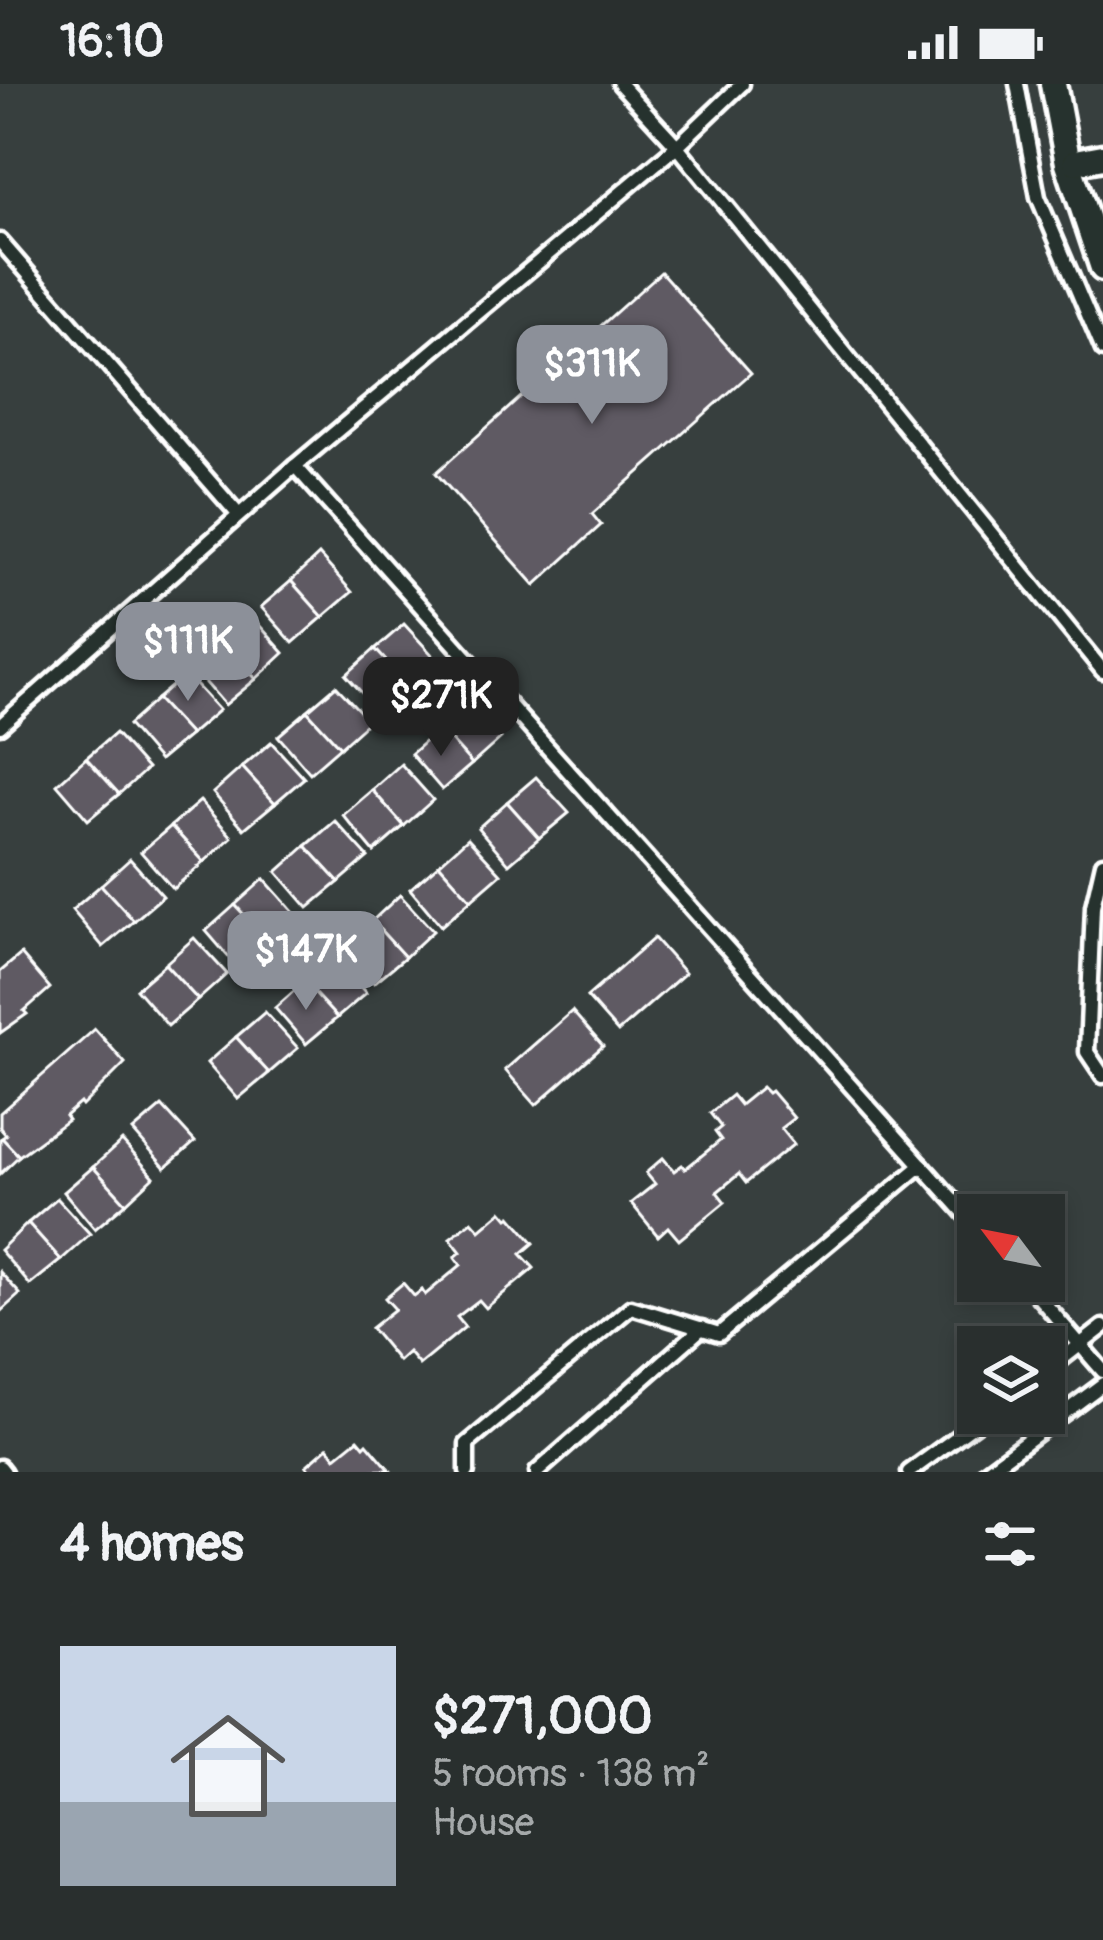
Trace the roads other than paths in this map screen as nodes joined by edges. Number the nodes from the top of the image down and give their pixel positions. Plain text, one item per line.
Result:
1 (620, 84) edge
2 (742, 84) edge
3 (1016, 84) edge
4 (1054, 84) edge
5 (677, 146) junction
6 (1103, 157) edge
7 (1076, 162) dead end
8 (0, 241) edge
9 (1103, 266) edge
10 (1103, 350) edge
11 (295, 466) junction
12 (238, 514) junction
13 (1103, 671) edge
14 (0, 726) edge
15 (1103, 863) edge
16 (1103, 1076) edge
17 (922, 1166) junction
18 (957, 1205) edge
19 (1044, 1302) edge
20 (1103, 1327) edge
21 (702, 1328) junction
22 (1082, 1345) junction
23 (1065, 1358) edge
24 (1103, 1371) edge
25 (1103, 1384) edge
26 (961, 1434) edge
27 (467, 1472) edge
28 (537, 1472) edge
29 (909, 1472) edge
30 (985, 1472) edge

1 - 5 lane
2 - 5 lane
3 - 10 lane
4 - 9 street
5 - 11 lane
5 - 13 lane
6 - 7 street
8 - 12 lane
11 - 12 lane
11 - 17 lane
12 - 14 lane
15 - 16 lane
17 - 18 lane
17 - 21 lane
19 - 22 lane
20 - 22 lane
21 - 27 lane
21 - 28 lane
22 - 23 lane
22 - 24 lane
25 - 30 lane
26 - 29 lane

